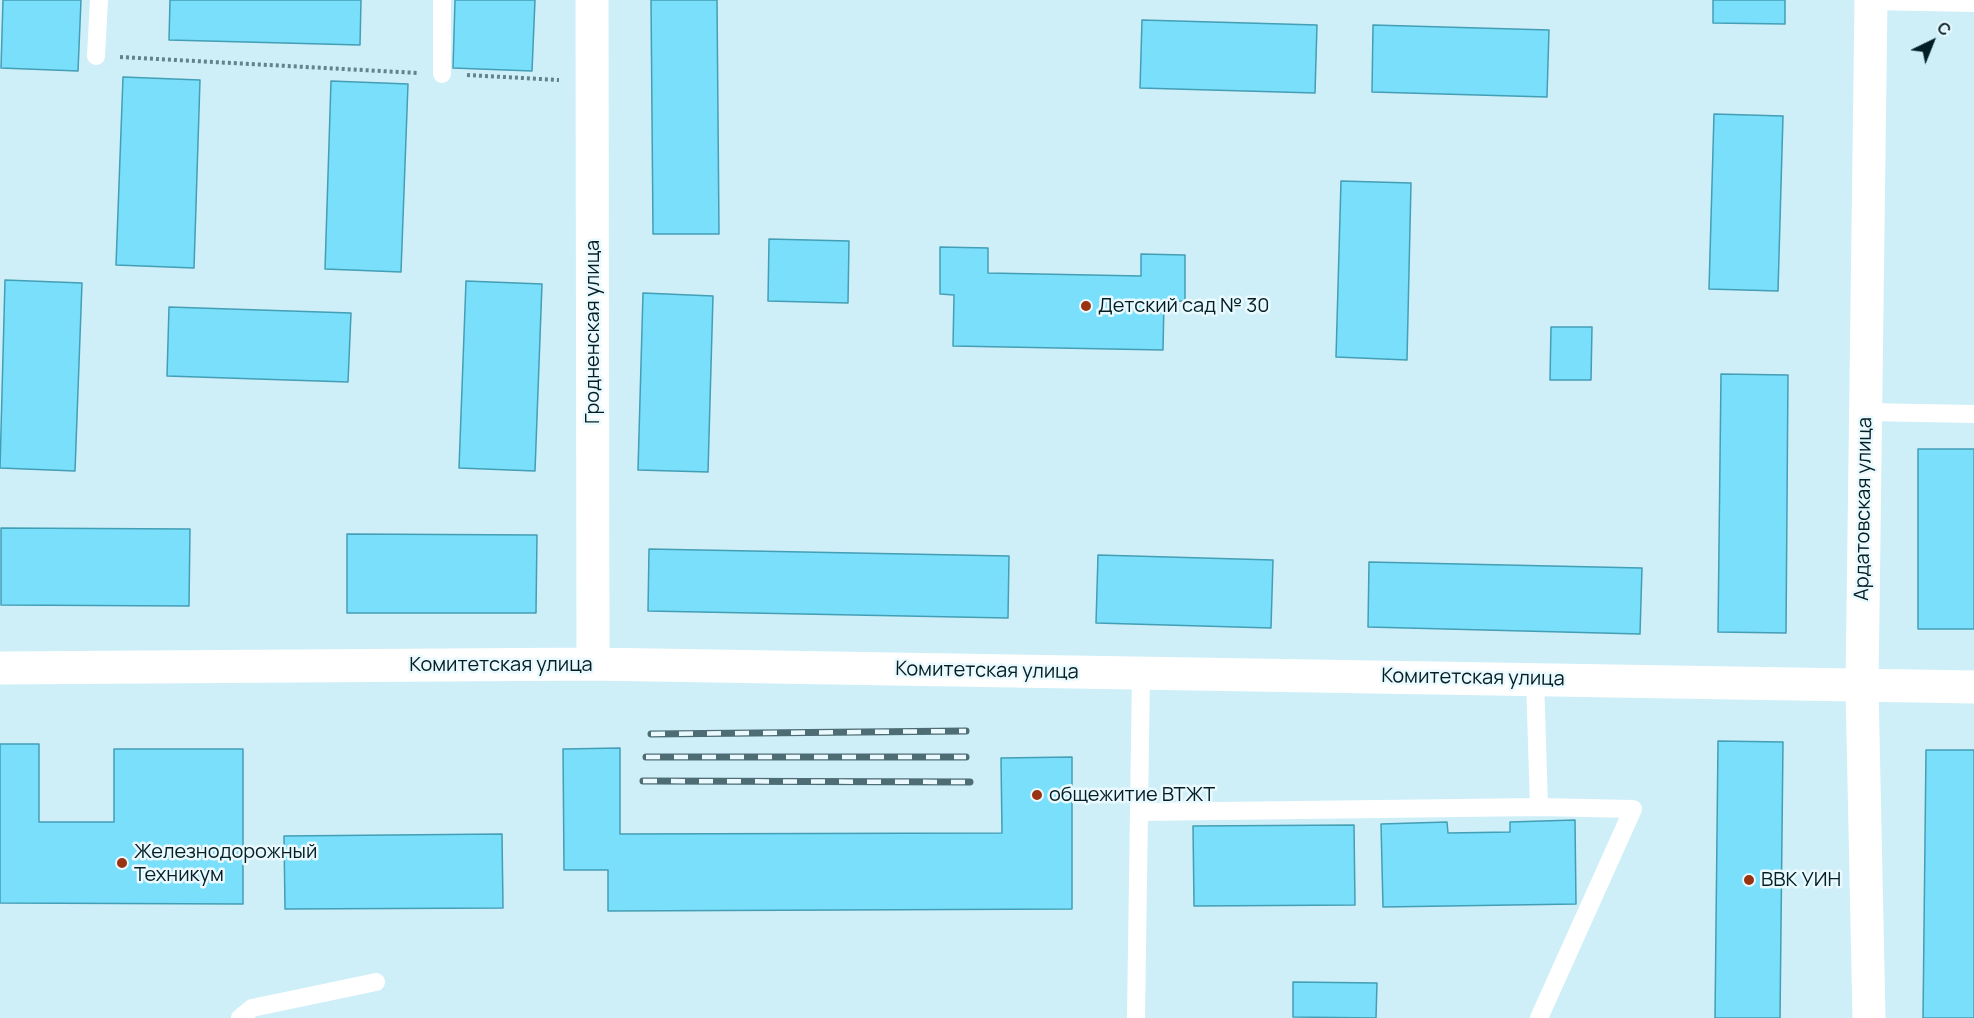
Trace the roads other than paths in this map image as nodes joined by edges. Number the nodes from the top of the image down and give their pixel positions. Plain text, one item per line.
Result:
1 (99, 0) edge
2 (442, 0) edge
3 (592, 0) edge
4 (1871, 1) edge
5 (1974, 3) edge
6 (96, 56) road end
7 (442, 74) road end
8 (1866, 412) junction
9 (1974, 414) edge
10 (593, 664) junction
11 (0, 668) edge
12 (1141, 674) junction
13 (1535, 679) junction
14 (1862, 687) junction
15 (1974, 687) edge
16 (1539, 807) junction
17 (1140, 812) junction
18 (376, 982) dead end
19 (240, 1018) edge
20 (1136, 1018) edge
21 (1539, 1018) edge
22 (1869, 1018) edge

1 - 6 lane
2 - 7 lane
3 - 10 street, Гродненская улица
4 - 5 lane
4 - 8 street, Ардатовская улица
8 - 9 lane
8 - 14 street, Ардатовская улица
10 - 11 street, Комитетская улица
10 - 12 street, Комитетская улица
12 - 13 street, Комитетская улица
12 - 17 lane
13 - 14 street, Комитетская улица
13 - 16 lane
14 - 15 street, Комитетская улица
14 - 22 street, Ардатовская улица
16 - 17 lane
16 - 21 lane
17 - 20 lane
18 - 19 lane

